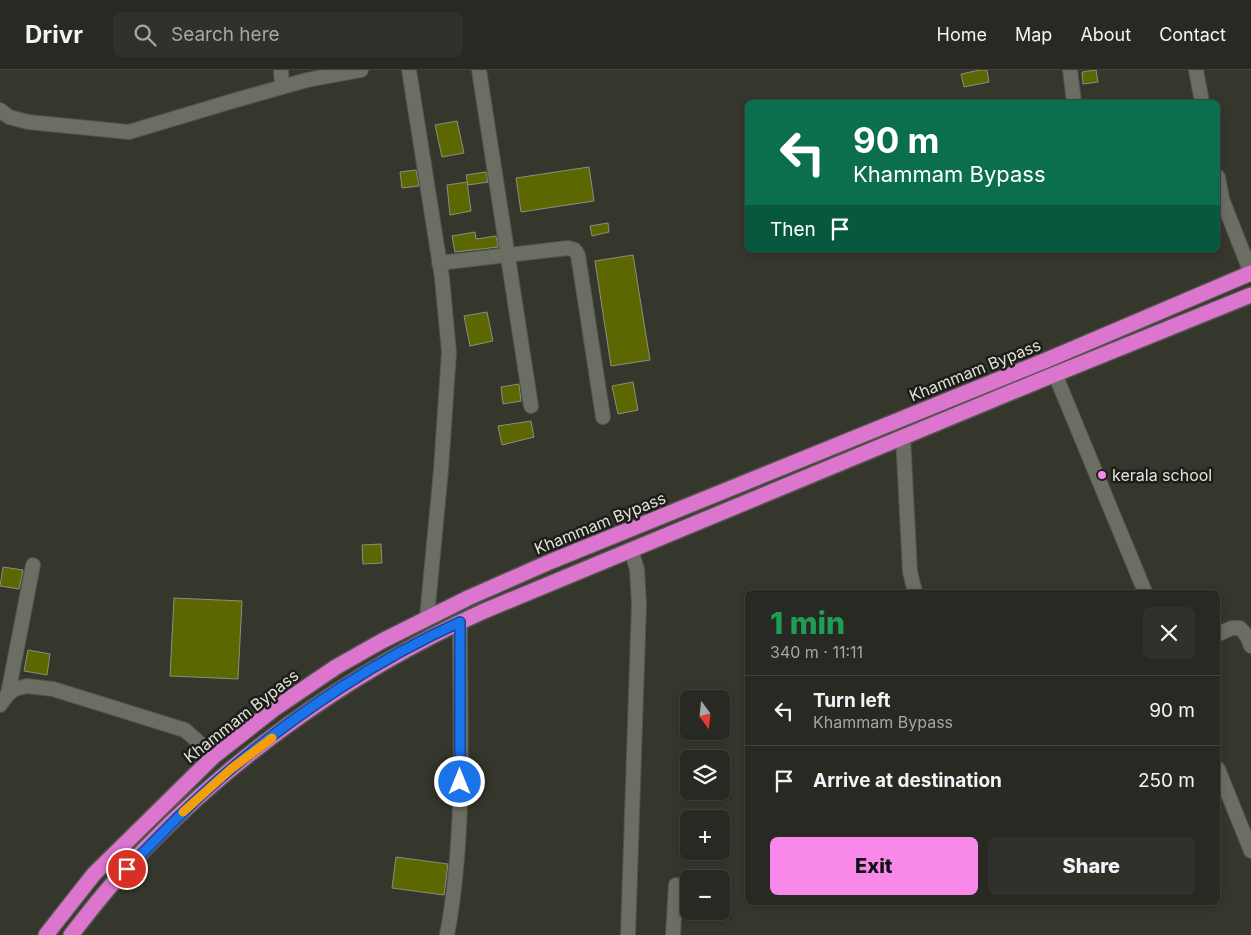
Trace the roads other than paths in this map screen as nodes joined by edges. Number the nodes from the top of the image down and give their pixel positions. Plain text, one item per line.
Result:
1 (281, 70) edge
2 (409, 70) edge
3 (479, 70) edge
4 (1070, 70) edge
5 (1196, 70) edge
6 (352, 71) edge
7 (282, 87) junction
8 (1074, 100) edge
9 (1202, 100) edge
10 (0, 110) edge
11 (1220, 188) edge
12 (508, 255) junction
13 (439, 263) junction
14 (1251, 273) edge
15 (1251, 295) edge
16 (1055, 374) junction
17 (531, 406) dead end
18 (604, 417) dead end
19 (903, 437) junction
20 (631, 550) junction
21 (562, 557) junction
22 (33, 565) dead end
23 (570, 576) junction
24 (914, 590) edge
25 (1144, 590) edge
26 (427, 617) junction
27 (460, 622) junction
28 (1220, 633) edge
29 (1251, 646) edge
30 (4, 700) edge
31 (214, 756) junction
32 (1220, 774) edge
33 (1251, 851) edge
34 (676, 885) dead end
35 (46, 935) edge
36 (71, 935) edge
37 (447, 935) edge
38 (628, 935) edge
39 (673, 935) edge

1 - 7 street
2 - 13 street
3 - 12 street
4 - 8 street
5 - 9 street
6 - 7 street
7 - 10 street
11 - 14 street
12 - 13 street
12 - 17 street
12 - 18 street
13 - 26 street
14 - 21 highway, Khammam Bypass
15 - 16 highway, Khammam Bypass
16 - 19 highway, Khammam Bypass
16 - 25 street
19 - 20 highway, Khammam Bypass
19 - 24 street
20 - 23 highway, Khammam Bypass
20 - 38 street
21 - 23 highway
21 - 26 highway, Khammam Bypass
22 - 30 street
23 - 27 highway, Khammam Bypass
26 - 31 highway, Khammam Bypass
27 - 36 highway, Khammam Bypass
27 - 37 street
28 - 29 street
30 - 31 street
31 - 35 highway, Khammam Bypass
32 - 33 street
34 - 39 street

